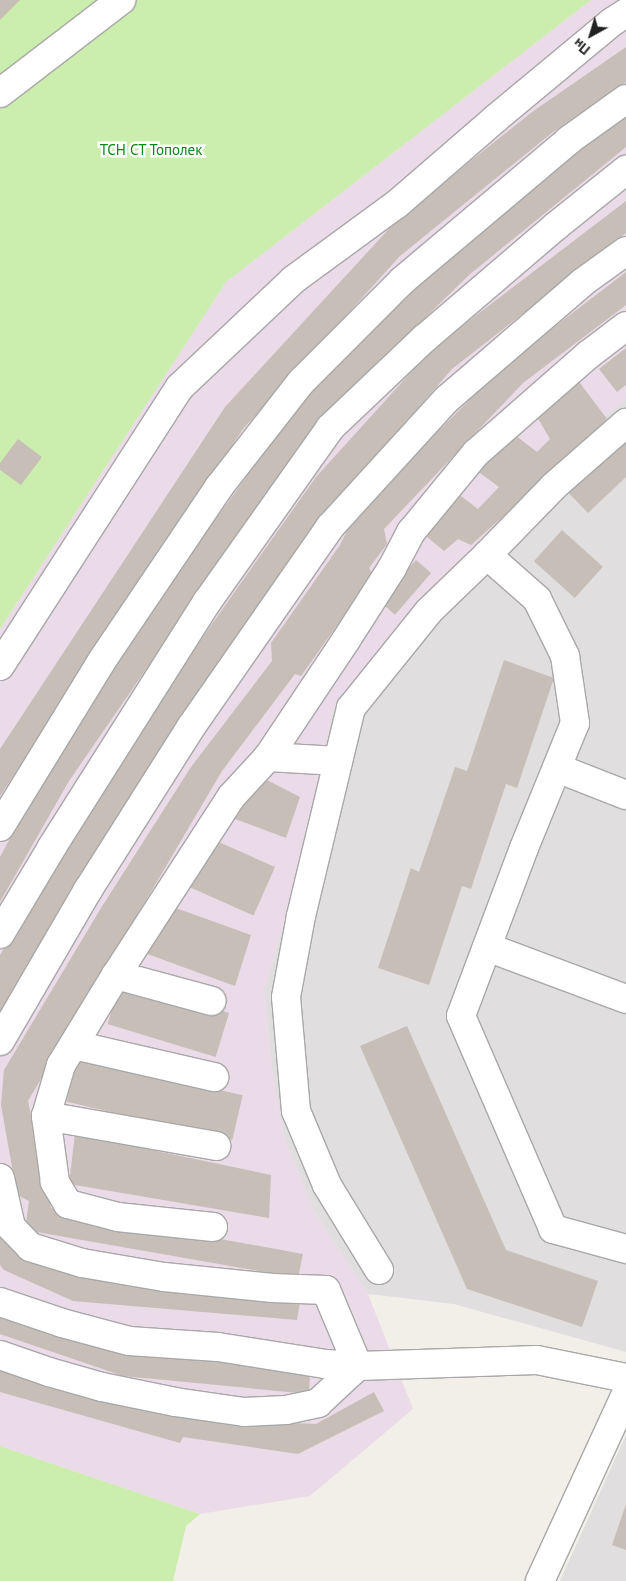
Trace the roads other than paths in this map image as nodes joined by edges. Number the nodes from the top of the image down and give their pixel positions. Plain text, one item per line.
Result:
1 (121, 0) edge
2 (626, 14) edge
3 (0, 93) edge
4 (626, 98) edge
5 (626, 170) edge
6 (626, 251) edge
7 (626, 326) edge
8 (626, 423) edge
9 (488, 555) junction
10 (0, 666) edge
11 (268, 757) junction
12 (338, 761) junction
13 (557, 768) junction
14 (626, 796) edge
15 (0, 826) edge
16 (0, 934) edge
17 (487, 947) junction
18 (116, 975) junction
19 (626, 999) edge
20 (212, 1001) dead end
21 (0, 1041) edge
22 (74, 1045) junction
23 (214, 1077) dead end
24 (46, 1116) junction
25 (216, 1146) dead end
26 (0, 1178) edge
27 (213, 1227) dead end
28 (626, 1249) edge
29 (379, 1270) dead end
30 (0, 1302) edge
31 (0, 1355) edge
32 (358, 1366) junction
33 (626, 1378) edge
34 (626, 1394) edge
35 (540, 1581) edge

1 - 3 street
2 - 10 street
4 - 15 street
5 - 16 street
6 - 21 street
7 - 11 street
8 - 9 street
9 - 12 street
9 - 13 street
11 - 12 street
11 - 18 street
12 - 29 street
13 - 14 street
13 - 17 street
17 - 19 street
17 - 28 street
18 - 20 street
18 - 22 street
22 - 23 street
22 - 24 street
24 - 25 street
24 - 27 street
26 - 32 street
30 - 32 street
31 - 32 street
32 - 33 street
34 - 35 street

